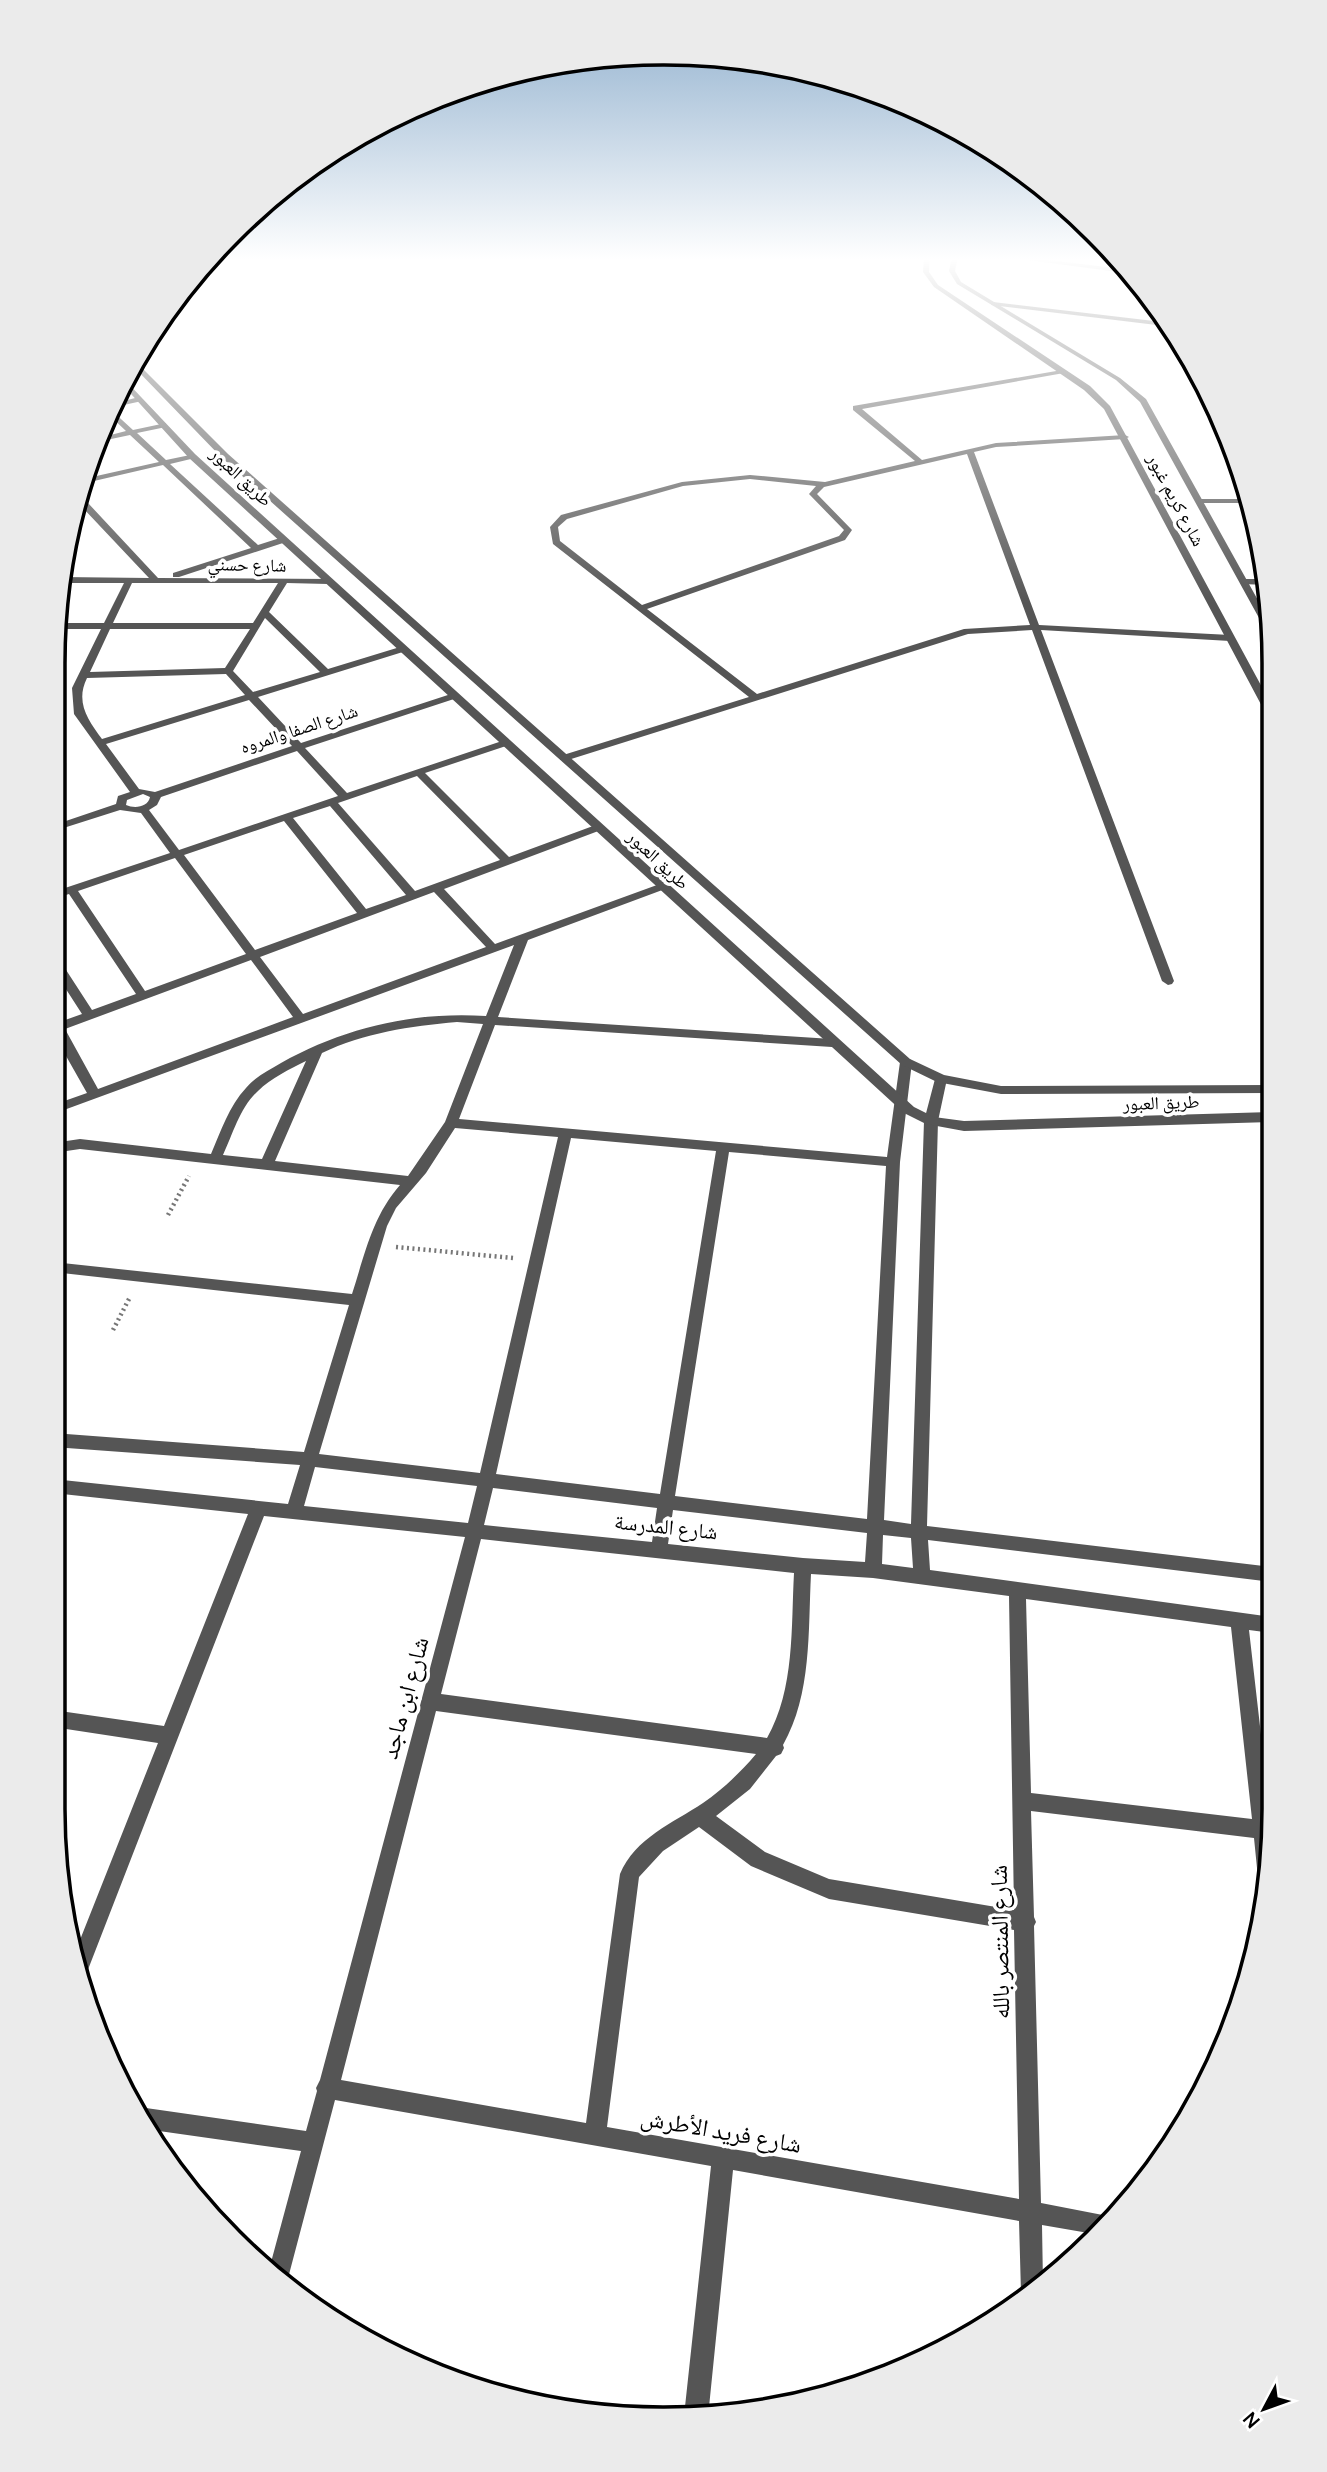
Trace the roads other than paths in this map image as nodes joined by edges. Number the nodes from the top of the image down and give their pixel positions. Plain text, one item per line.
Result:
1 (143, 372) edge
2 (1060, 372) edge
3 (1062, 372) edge
4 (1107, 372) edge
5 (131, 390) edge
6 (139, 399) junction
7 (125, 402) edge
8 (117, 419) edge
9 (163, 425) junction
10 (131, 432) junction
11 (109, 437) edge
12 (1125, 437) junction
13 (970, 450) junction
14 (192, 456) junction
15 (920, 462) junction
16 (163, 463) junction
17 (94, 479) edge
18 (826, 484) junction
19 (1200, 501) junction
20 (1239, 501) edge
21 (86, 506) edge
22 (297, 536) junction
23 (257, 549) junction
24 (342, 577) junction
25 (160, 578) junction
26 (130, 579) junction
27 (71, 580) edge
28 (284, 582) junction
29 (1244, 582) junction
30 (1257, 582) edge
31 (641, 608) junction
32 (1259, 609) edge
33 (264, 612) junction
34 (66, 626) edge
35 (106, 626) junction
36 (255, 626) junction
37 (1034, 627) junction
38 (1230, 638) junction
39 (403, 649) junction
40 (228, 671) junction
41 (327, 673) junction
42 (82, 675) junction
43 (454, 696) junction
44 (249, 697) junction
45 (755, 697) junction
46 (1262, 697) edge
47 (100, 743) junction
48 (505, 743) junction
49 (299, 747) junction
50 (564, 758) junction
51 (419, 772) junction
52 (135, 792) junction
53 (155, 795) junction
54 (345, 797) junction
55 (332, 802) junction
56 (121, 806) junction
57 (143, 809) junction
58 (286, 817) junction
59 (65, 824) edge
60 (597, 828) junction
61 (177, 854) junction
62 (508, 861) junction
63 (436, 887) junction
64 (661, 887) junction
65 (72, 890) junction
66 (65, 892) edge
67 (413, 895) junction
68 (364, 914) junction
69 (523, 937) junction
70 (493, 948) junction
71 (253, 955) junction
72 (65, 978) edge
73 (1168, 981) dead end
74 (143, 996) junction
75 (89, 1016) junction
76 (302, 1019) junction
77 (491, 1020) junction
78 (65, 1025) edge
79 (65, 1043) edge
80 (832, 1043) junction
81 (317, 1049) junction
82 (906, 1062) junction
83 (941, 1079) junction
84 (1262, 1089) edge
85 (95, 1095) junction
86 (901, 1104) junction
87 (65, 1106) edge
88 (1262, 1117) edge
89 (932, 1121) junction
90 (451, 1123) junction
91 (566, 1133) junction
92 (65, 1146) edge
93 (723, 1147) junction
94 (215, 1159) junction
95 (893, 1162) junction
96 (266, 1165) junction
97 (412, 1181) junction
98 (65, 1268) edge
99 (357, 1300) junction
100 (65, 1441) edge
101 (308, 1460) junction
102 (486, 1480) junction
103 (65, 1487) edge
104 (666, 1502) junction
105 (260, 1507) junction
106 (294, 1511) junction
107 (875, 1527) junction
108 (475, 1530) junction
109 (919, 1532) junction
110 (659, 1548) junction
111 (803, 1566) junction
112 (873, 1570) junction
113 (1262, 1573) edge
114 (922, 1577) junction
115 (1017, 1590) junction
116 (1239, 1620) junction
117 (1262, 1623) edge
118 (429, 1701) junction
119 (65, 1720) edge
120 (171, 1736) junction
121 (775, 1748) junction
122 (1023, 1801) junction
123 (700, 1816) junction
124 (1262, 1826) edge
125 (1262, 1830) edge
126 (1026, 1922) junction
127 (83, 1956) edge
128 (326, 2088) junction
129 (153, 2120) edge
130 (595, 2135) junction
131 (312, 2142) junction
132 (723, 2158) junction
133 (1031, 2212) junction
134 (1095, 2223) edge
135 (280, 2268) edge
136 (1032, 2281) edge
137 (697, 2406) edge

1 - 22 street, طريق العبور
2 - 15 street
3 - 12 street, شارع كريم غبور
4 - 19 street, شارع كريم غبور
5 - 6 street, طريق العبور
6 - 7 street
6 - 9 street, طريق العبور
8 - 10 street
9 - 10 street
9 - 14 street, طريق العبور
10 - 11 street
10 - 16 street
12 - 13 street
12 - 38 street, شارع كريم غبور
13 - 15 street
13 - 37 street
14 - 16 street
14 - 22 street, طريق العبور
15 - 18 street
16 - 17 street
16 - 23 street
18 - 31 street
18 - 31 street
19 - 20 street
19 - 29 street, شارع كريم غبور
21 - 25 street
22 - 23 street, شارع حسني
22 - 24 street, طريق العبور
22 - 24 street, طريق العبور
23 - 25 street, شارع حسني
24 - 28 street, شارع حسني
24 - 39 street, طريق العبور
24 - 50 street, طريق العبور
25 - 26 street, شارع حسني
25 - 28 street, شارع حسني
26 - 27 street, شارع حسني
26 - 35 street
28 - 33 street
29 - 30 street
29 - 32 street, شارع كريم غبور
31 - 45 street
33 - 36 street
33 - 41 street
34 - 35 street
35 - 36 street
35 - 42 street
36 - 40 street
37 - 38 street
37 - 45 street
37 - 73 street
38 - 46 street, شارع كريم غبور
39 - 41 street
39 - 43 street, طريق العبور
40 - 42 street
40 - 44 street
41 - 44 street
42 - 47 street
43 - 48 street, طريق العبور
43 - 49 street, شارع الصفا والمروه
44 - 47 street
44 - 49 street
45 - 50 street
47 - 52 street
48 - 51 street
48 - 60 street, طريق العبور
49 - 53 street, شارع الصفا والمروه
49 - 54 street
50 - 82 street, طريق العبور
51 - 54 street
51 - 62 street
52 - 53 street
52 - 56 street
53 - 57 street
54 - 55 street
55 - 58 street
55 - 67 street
56 - 57 street
56 - 59 street
57 - 61 street
58 - 61 street
58 - 68 street
60 - 62 street
60 - 64 street, طريق العبور
61 - 65 street
61 - 71 street
62 - 63 street
63 - 67 street
63 - 70 street
64 - 69 street
64 - 80 street, طريق العبور
65 - 66 street
65 - 74 street
67 - 68 street
68 - 71 street
69 - 70 street
69 - 77 street
70 - 76 street
71 - 74 street
71 - 76 street
72 - 75 street
74 - 75 street
75 - 78 street
76 - 85 street
77 - 80 street
77 - 81 street
77 - 90 street
79 - 85 street
80 - 86 street, طريق العبور
81 - 94 street
81 - 96 street
82 - 83 street, طريق العبور
82 - 86 street
83 - 84 street, طريق العبور
83 - 89 street
85 - 87 street
86 - 89 street, طريق العبور
86 - 95 street
88 - 89 street, طريق العبور
89 - 109 street
90 - 91 street
90 - 97 street
91 - 93 street
91 - 102 street, شارع ابن ماجد
92 - 94 street
93 - 95 street
93 - 104 street
94 - 96 street
95 - 107 street
96 - 97 street
97 - 99 street
98 - 99 street
99 - 101 street
100 - 101 street, شارع المدرسة
101 - 102 street, شارع المدرسة
101 - 106 street
102 - 104 street, شارع المدرسة
102 - 108 street, شارع ابن ماجد
103 - 105 street, شارع المدرسة
104 - 107 street, شارع المدرسة
104 - 110 street
105 - 106 street, شارع المدرسة
105 - 120 street
106 - 108 street, شارع المدرسة
107 - 109 street, شارع المدرسة
107 - 112 street
108 - 110 street, شارع المدرسة
108 - 118 street, شارع ابن ماجد
109 - 113 street, شارع المدرسة
109 - 114 street
110 - 111 street, شارع المدرسة
111 - 112 street, شارع المدرسة
111 - 121 street
112 - 114 street, شارع المدرسة
114 - 115 street, شارع المدرسة
115 - 116 street, شارع المدرسة
115 - 122 street, شارع المنتصر بالله
116 - 117 street, شارع المدرسة
116 - 124 street
118 - 121 street
118 - 128 street, شارع ابن ماجد
119 - 120 street
120 - 127 street
121 - 123 street
122 - 125 street
122 - 126 street, شارع المنتصر بالله
123 - 126 street
123 - 130 street
126 - 133 street, شارع المنتصر بالله
128 - 130 street, شارع فريد الأطرش
128 - 131 street, شارع ابن ماجد
129 - 131 street
130 - 132 street, شارع فريد الأطرش
131 - 135 street, شارع ابن ماجد
132 - 133 street, شارع فريد الأطرش
132 - 137 street
133 - 134 street, شارع فريد الأطرش
133 - 136 street, شارع المنتصر بالله

